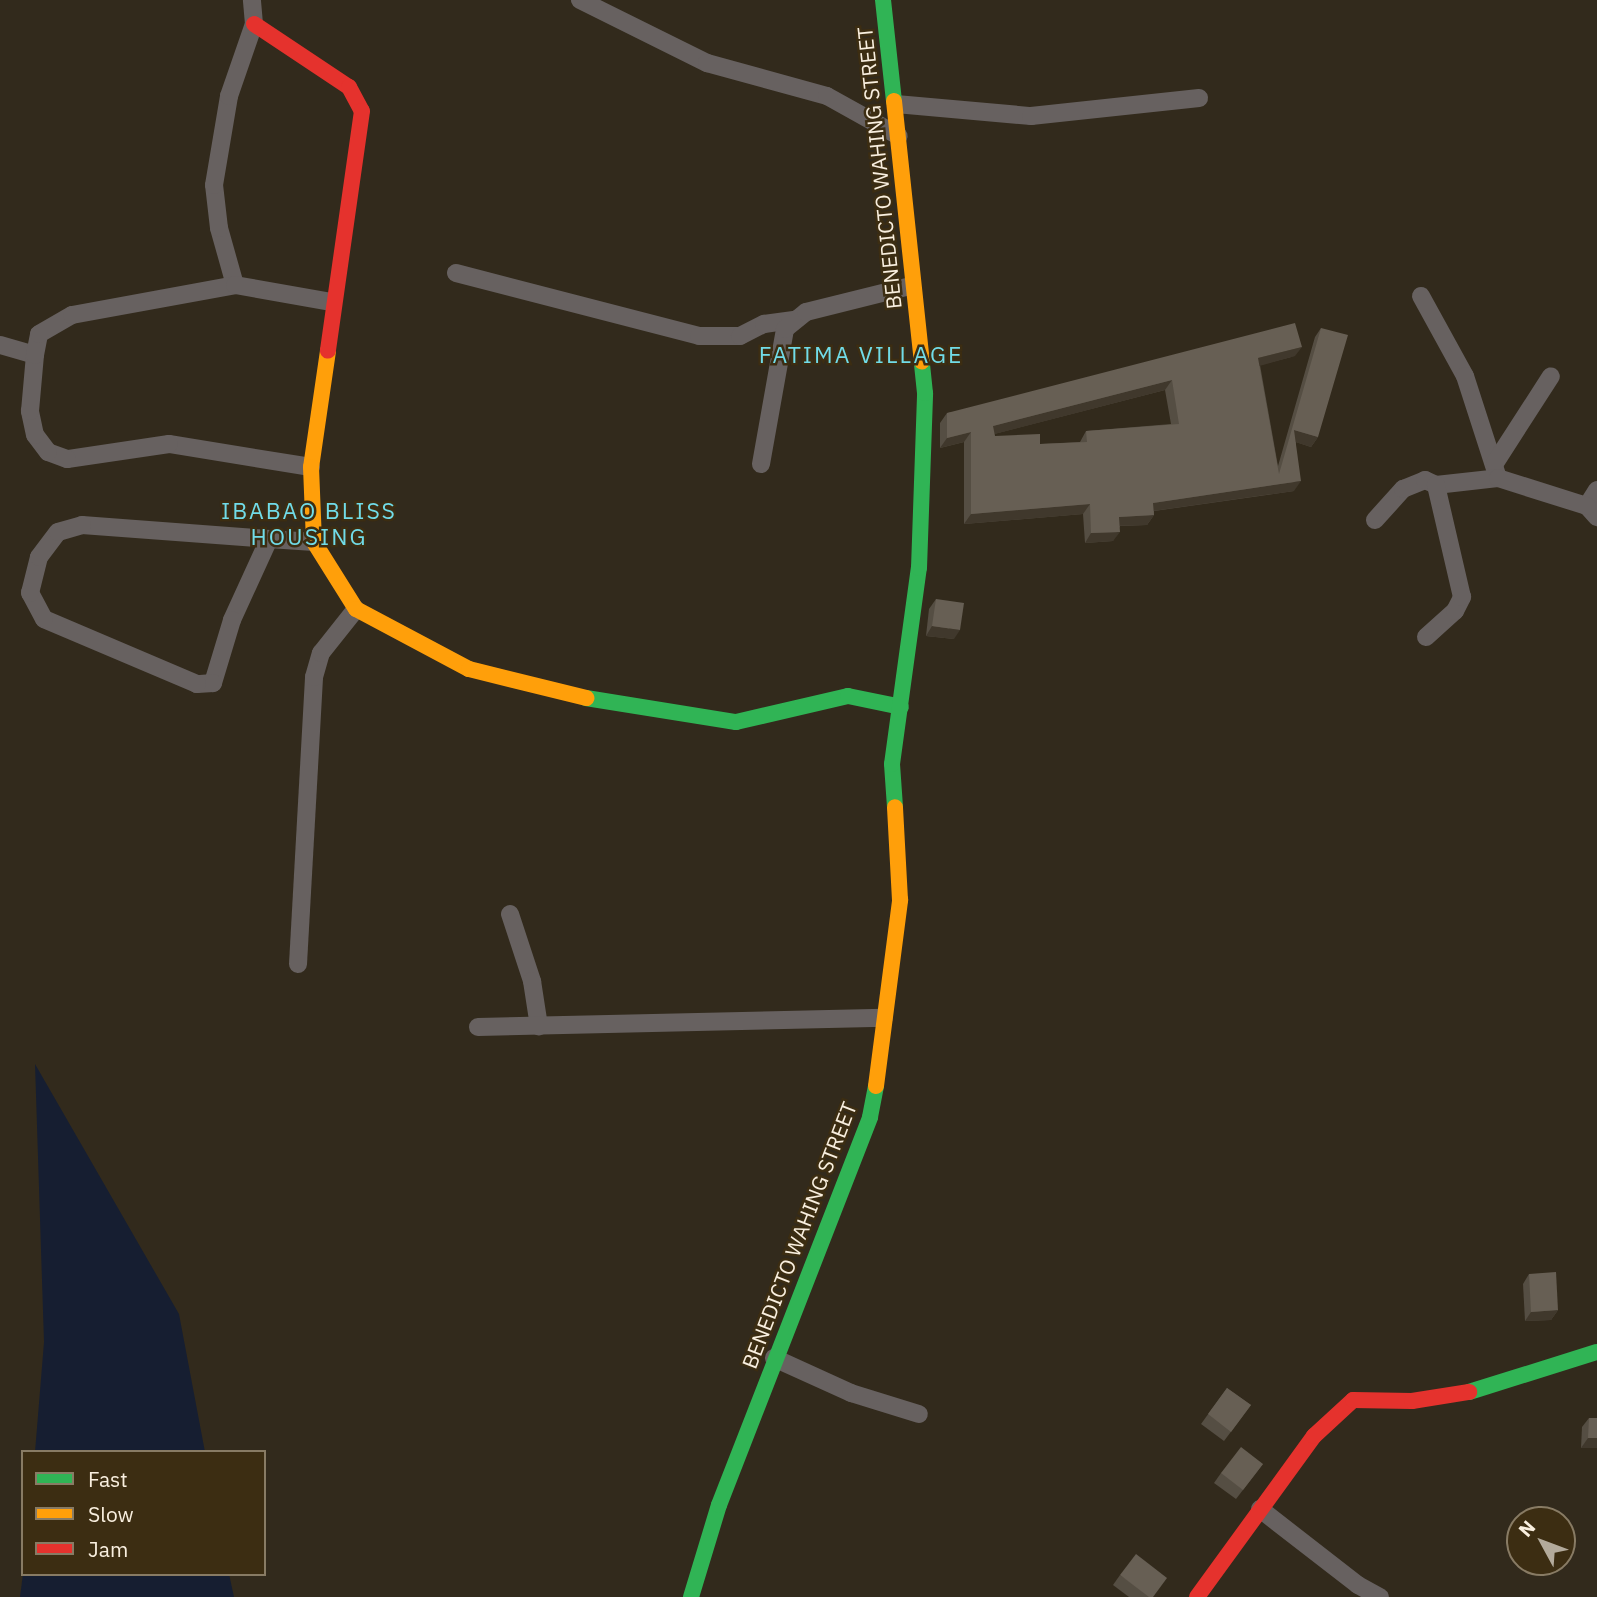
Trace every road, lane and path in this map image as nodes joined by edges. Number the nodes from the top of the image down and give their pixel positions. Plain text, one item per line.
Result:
1 (252, 0) edge
2 (580, 0) edge
3 (883, 0) edge
4 (254, 24) junction
5 (1199, 98) dead end
6 (896, 104) junction
7 (899, 136) junction
8 (456, 273) dead end
9 (235, 285) junction
10 (910, 286) junction
11 (1421, 296) dead end
12 (331, 302) junction
13 (794, 320) junction
14 (0, 345) edge
15 (35, 355) junction
16 (1551, 376) dead end
17 (761, 464) dead end
18 (312, 467) junction
19 (1496, 471) junction
20 (1436, 485) junction
21 (1597, 490) edge
22 (1592, 512) edge
23 (1376, 520) dead end
24 (269, 539) junction
25 (314, 542) junction
26 (356, 609) junction
27 (1426, 637) dead end
28 (901, 707) junction
29 (510, 914) dead end
30 (298, 964) dead end
31 (884, 1018) junction
32 (538, 1026) junction
33 (478, 1027) dead end
34 (1597, 1352) edge
35 (774, 1358) junction
36 (919, 1414) dead end
37 (1260, 1509) junction
38 (691, 1597) edge
39 (1197, 1597) edge
40 (1380, 1597) edge

1 - 4 street
2 - 7 street
3 - 6 street, BENEDICTO WAHING STREET
4 - 9 street
4 - 12 street
5 - 6 street
6 - 7 street, BENEDICTO WAHING STREET
7 - 10 street, BENEDICTO WAHING STREET
8 - 13 street
9 - 12 street
9 - 15 street
10 - 13 street
10 - 28 street, BENEDICTO WAHING STREET
11 - 19 street
12 - 18 street
13 - 17 street
14 - 15 street
15 - 18 street
16 - 19 street
18 - 25 street
19 - 20 street
19 - 22 street
20 - 23 street
20 - 27 street
21 - 22 street
24 - 24 street
24 - 25 street
25 - 26 street
26 - 28 street
26 - 30 street
28 - 31 street, BENEDICTO WAHING STREET
29 - 32 street
31 - 32 street
31 - 35 street, BENEDICTO WAHING STREET
32 - 33 street
34 - 37 street
35 - 36 street
35 - 38 street, BENEDICTO WAHING STREET
37 - 39 street
37 - 40 street

